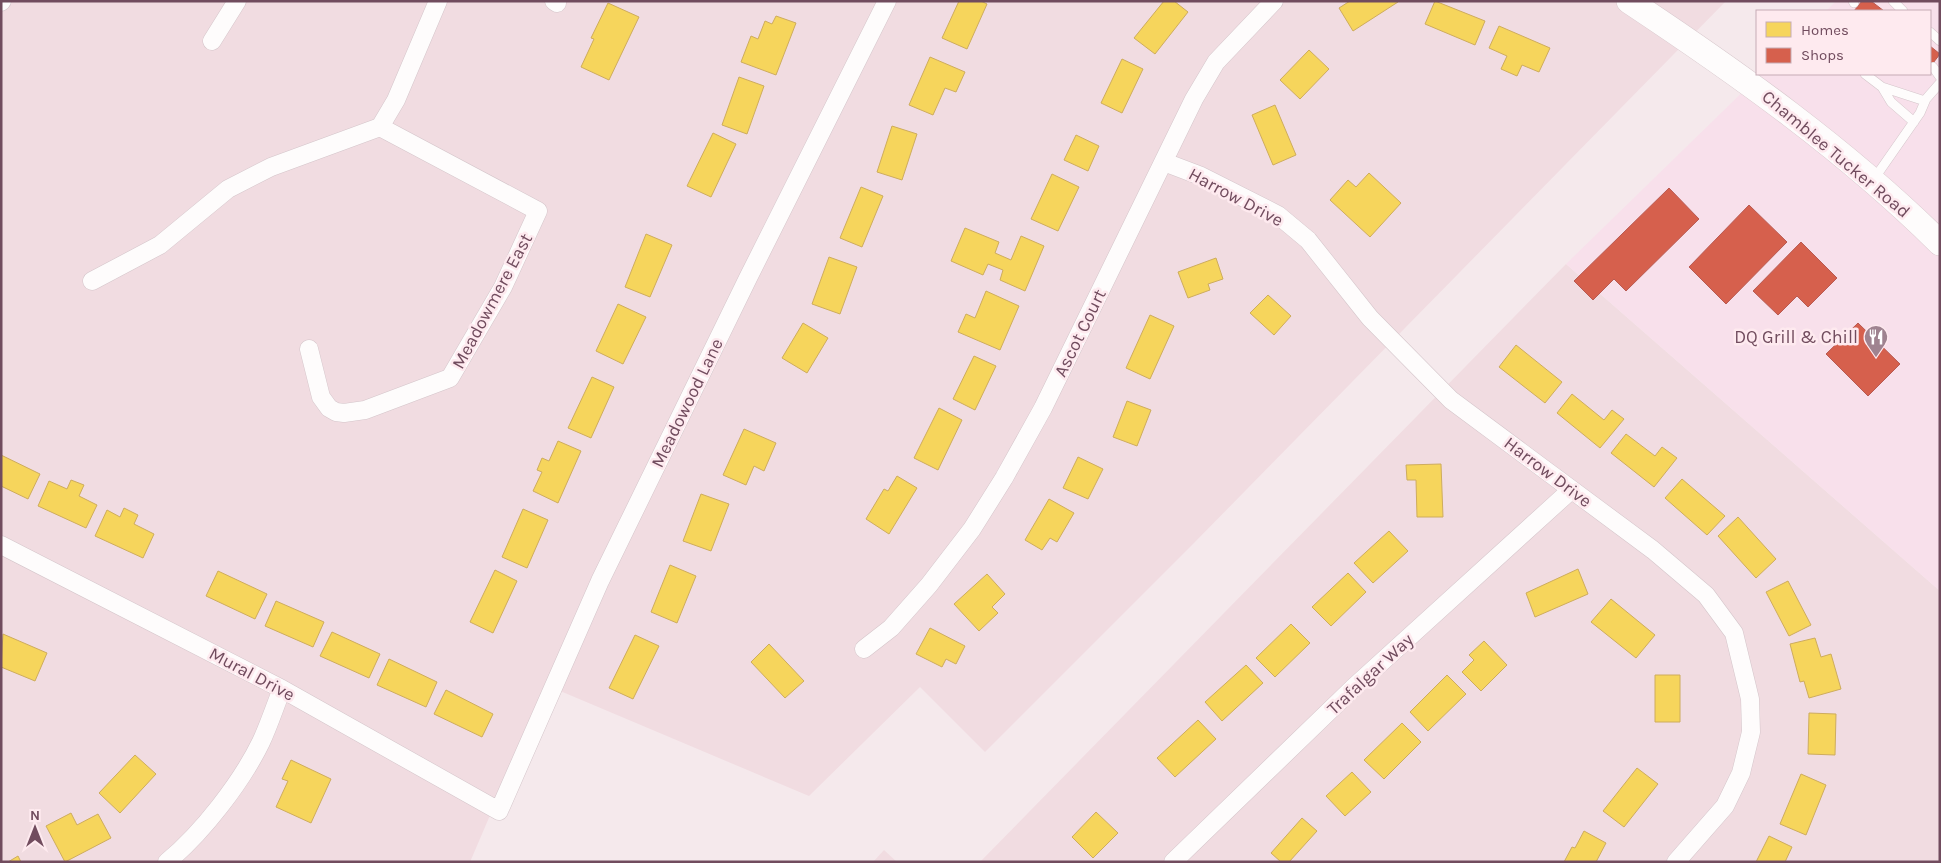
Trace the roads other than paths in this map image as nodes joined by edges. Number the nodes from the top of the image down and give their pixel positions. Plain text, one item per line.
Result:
1 (237, 1) edge
2 (438, 1) edge
3 (887, 1) edge
4 (1274, 1) edge
5 (1629, 1) edge
6 (1893, 1) edge
7 (1902, 10) edge
8 (212, 42) dead end
9 (1933, 67) dead end
10 (1866, 75) edge
11 (1940, 77) edge
12 (1940, 83) edge
13 (1882, 87) junction
14 (1925, 101) junction
15 (1914, 122) junction
16 (380, 127) junction
17 (1164, 162) junction
18 (1872, 181) junction
19 (1940, 244) edge
20 (92, 281) dead end
21 (309, 350) dead end
22 (1571, 490) junction
23 (1, 545) edge
24 (864, 649) dead end
25 (282, 689) junction
26 (499, 811) joint
27 (167, 862) edge
28 (1173, 862) edge
29 (1676, 862) edge

1 - 8 street
2 - 16 street
3 - 26 street, Meadowood Lane
4 - 17 street, Ascot Court
5 - 18 main road, Chamblee Tucker Road
6 - 7 lane
9 - 11 lane
10 - 13 lane
12 - 14 lane
13 - 14 lane
13 - 15 lane
14 - 15 lane
15 - 18 lane
16 - 20 street
16 - 21 street, Meadowmere East
17 - 22 street, Harrow Drive
17 - 24 street, Ascot Court
18 - 19 main road, Chamblee Tucker Road
22 - 28 street, Trafalgar Way
22 - 29 street, Harrow Drive
23 - 25 street, Mural Drive
25 - 26 street, Mural Drive
25 - 27 street

